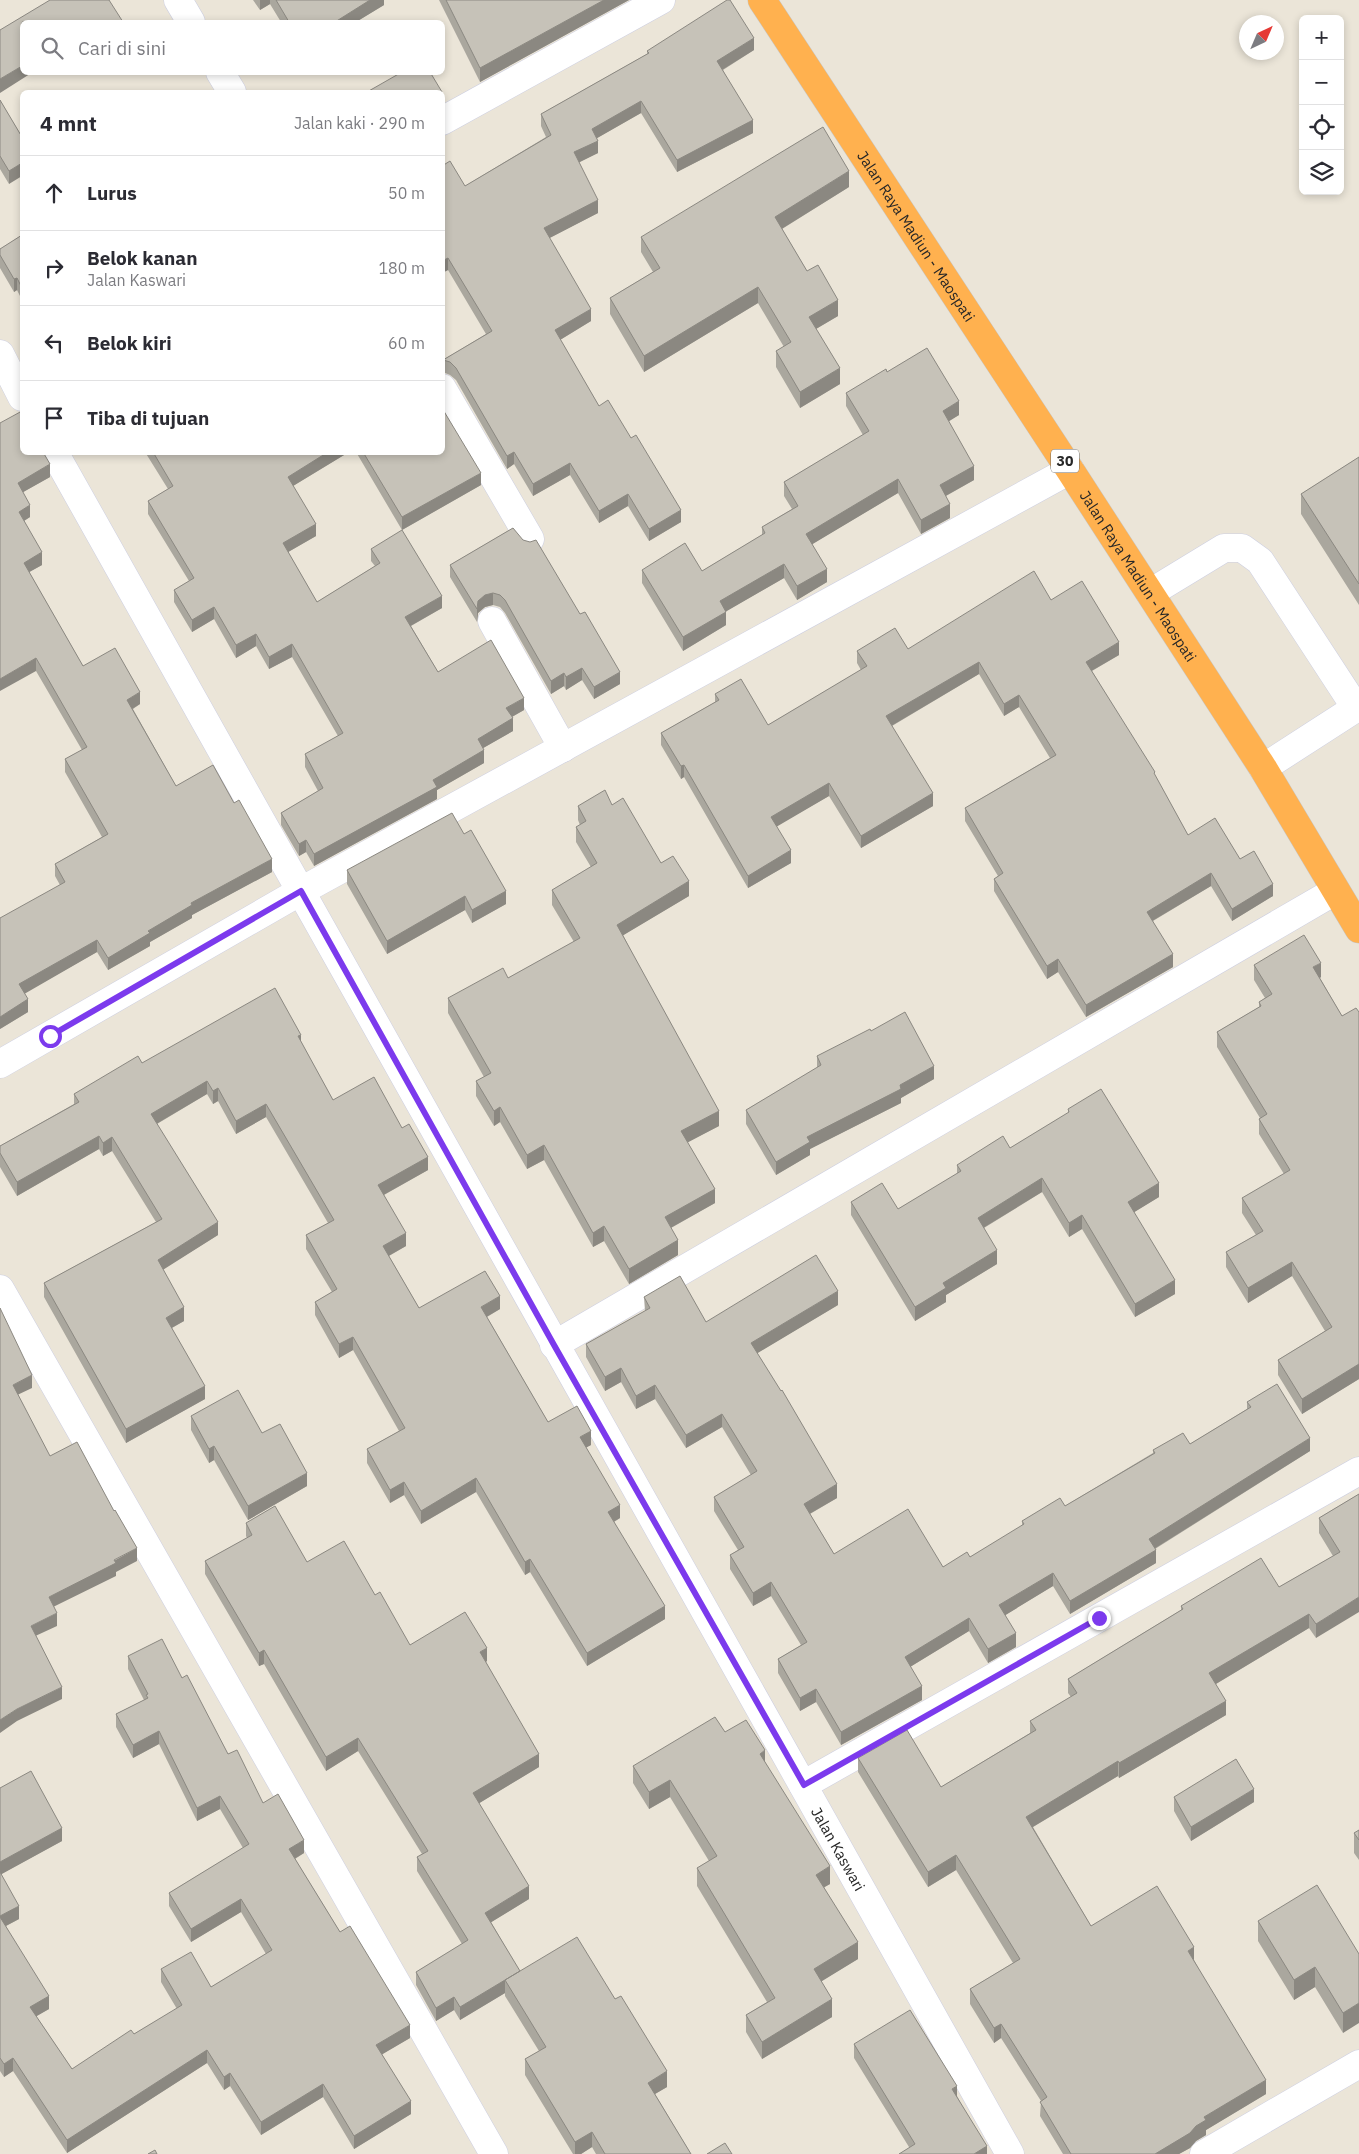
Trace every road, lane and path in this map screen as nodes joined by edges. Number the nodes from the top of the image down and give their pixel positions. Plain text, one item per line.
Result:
1 (178, 0) edge
2 (661, 0) edge
3 (762, 0) edge
4 (190, 20) edge
5 (222, 75) edge
6 (231, 90) edge
7 (445, 119) edge
8 (0, 354) edge
9 (14, 383) edge
10 (445, 393) edge
11 (56, 455) edge
12 (1070, 470) junction
13 (530, 539) dead end
14 (1150, 593) junction
15 (492, 621) dead end
16 (1357, 707) edge
17 (563, 748) junction
18 (1263, 768) junction
19 (301, 891) junction
20 (1335, 891) junction
21 (1359, 929) edge
22 (0, 1064) edge
23 (0, 1289) edge
24 (554, 1345) junction
25 (1359, 1471) edge
26 (804, 1785) junction
27 (1359, 2064) edge
28 (494, 2154) edge
29 (1010, 2154) edge
30 (1204, 2154) edge

1 - 4 street
2 - 7 street
3 - 12 highway, Jalan Raya Madiun - Maospati / 30
5 - 6 street
8 - 9 street
10 - 13 street
11 - 19 street, Jalan Kaswari
12 - 14 highway, Jalan Raya Madiun - Maospati / 30
12 - 17 street
14 - 16 street
14 - 18 highway, Jalan Raya Madiun - Maospati / 30
15 - 17 street
16 - 18 street
17 - 19 street
18 - 20 highway, Jalan Raya Madiun - Maospati / 30
19 - 22 street
19 - 24 street, Jalan Kaswari
20 - 21 highway, Jalan Raya Madiun - Maospati / 30
20 - 24 street
23 - 28 street
24 - 26 street, Jalan Kaswari
25 - 26 street
26 - 29 street, Jalan Kaswari
27 - 30 street

